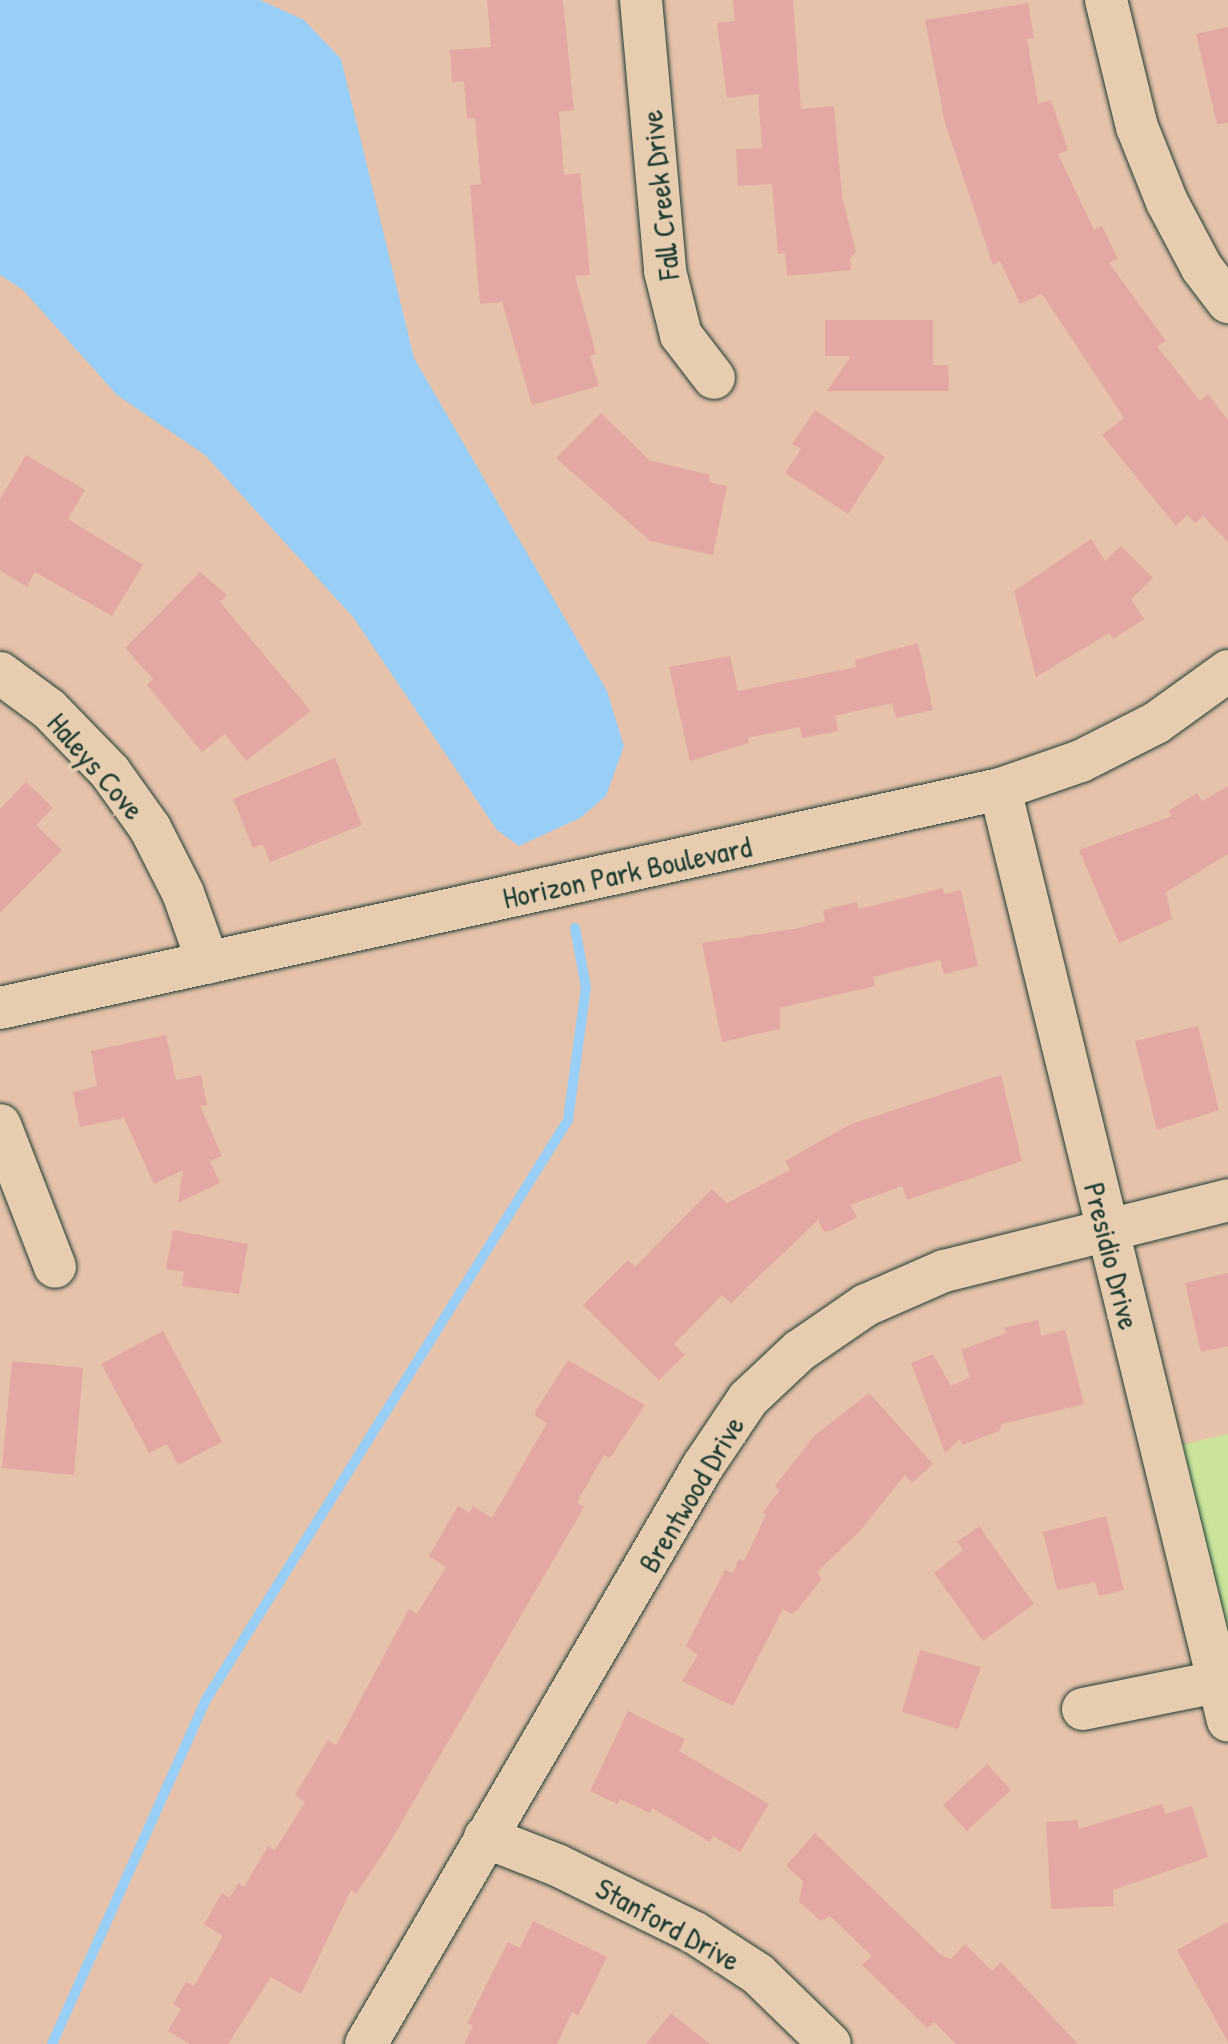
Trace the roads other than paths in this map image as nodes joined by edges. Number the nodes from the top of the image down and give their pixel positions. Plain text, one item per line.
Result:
1 (641, 0) edge
2 (1106, 0) edge
3 (1228, 302) edge
4 (714, 378) dead end
5 (1228, 671) edge
6 (0, 673) edge
7 (1000, 789) junction
8 (208, 963) junction
9 (0, 1008) edge
10 (0, 1125) edge
11 (1228, 1200) edge
12 (1106, 1232) junction
13 (55, 1267) dead end
14 (1222, 1701) edge
15 (1083, 1709) dead end
16 (485, 1837) junction
17 (366, 2044) edge
18 (830, 2044) edge

1 - 4 street, Fall Creek Drive
2 - 3 street
5 - 7 street, Horizon Park Boulevard
6 - 8 street, Haleys Cove
7 - 8 street, Horizon Park Boulevard
7 - 12 street, Presidio Drive
8 - 9 street, Horizon Park Boulevard
10 - 13 street
11 - 12 street, Brentwood Drive
12 - 14 street, Presidio Drive
12 - 16 street, Brentwood Drive
14 - 15 street
16 - 17 street, Brentwood Drive
16 - 18 street, Stanford Drive

